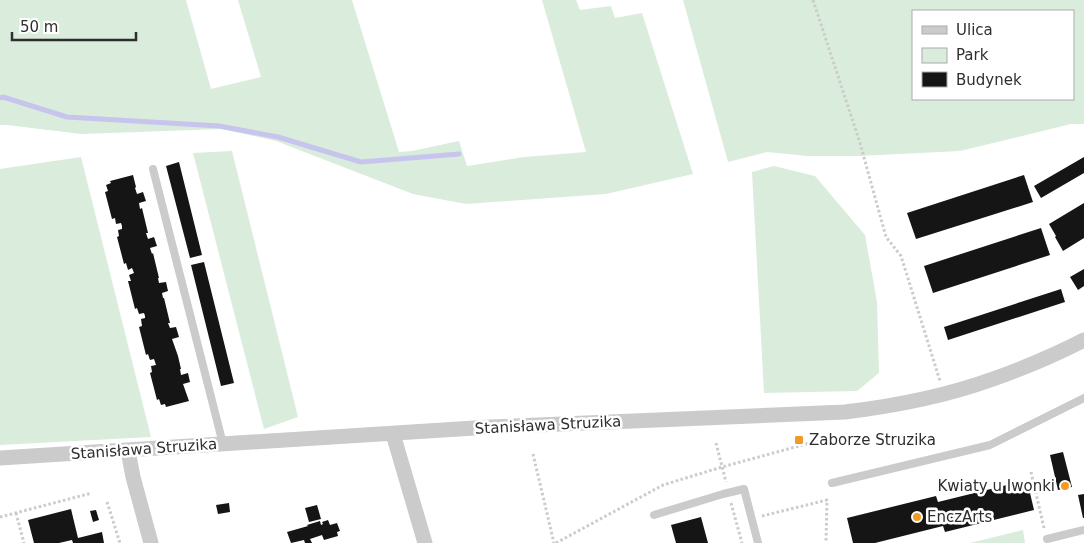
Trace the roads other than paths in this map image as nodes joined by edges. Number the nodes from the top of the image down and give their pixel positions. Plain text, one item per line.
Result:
1 (153, 169) dead end
2 (1084, 341) edge
3 (1084, 398) edge
4 (393, 434) junction
5 (223, 444) junction
6 (128, 451) junction
7 (0, 458) edge
8 (832, 483) dead end
9 (654, 515) dead end
10 (1084, 530) edge
11 (1047, 539) road end
12 (150, 543) edge
13 (425, 543) edge
14 (758, 543) edge

1 - 5 lane
2 - 4 street, Stanisława Struzika
3 - 8 lane
4 - 5 street, Stanisława Struzika
4 - 13 street
5 - 6 street, Stanisława Struzika
6 - 7 street, Stanisława Struzika
6 - 12 street
9 - 14 lane
10 - 11 lane

